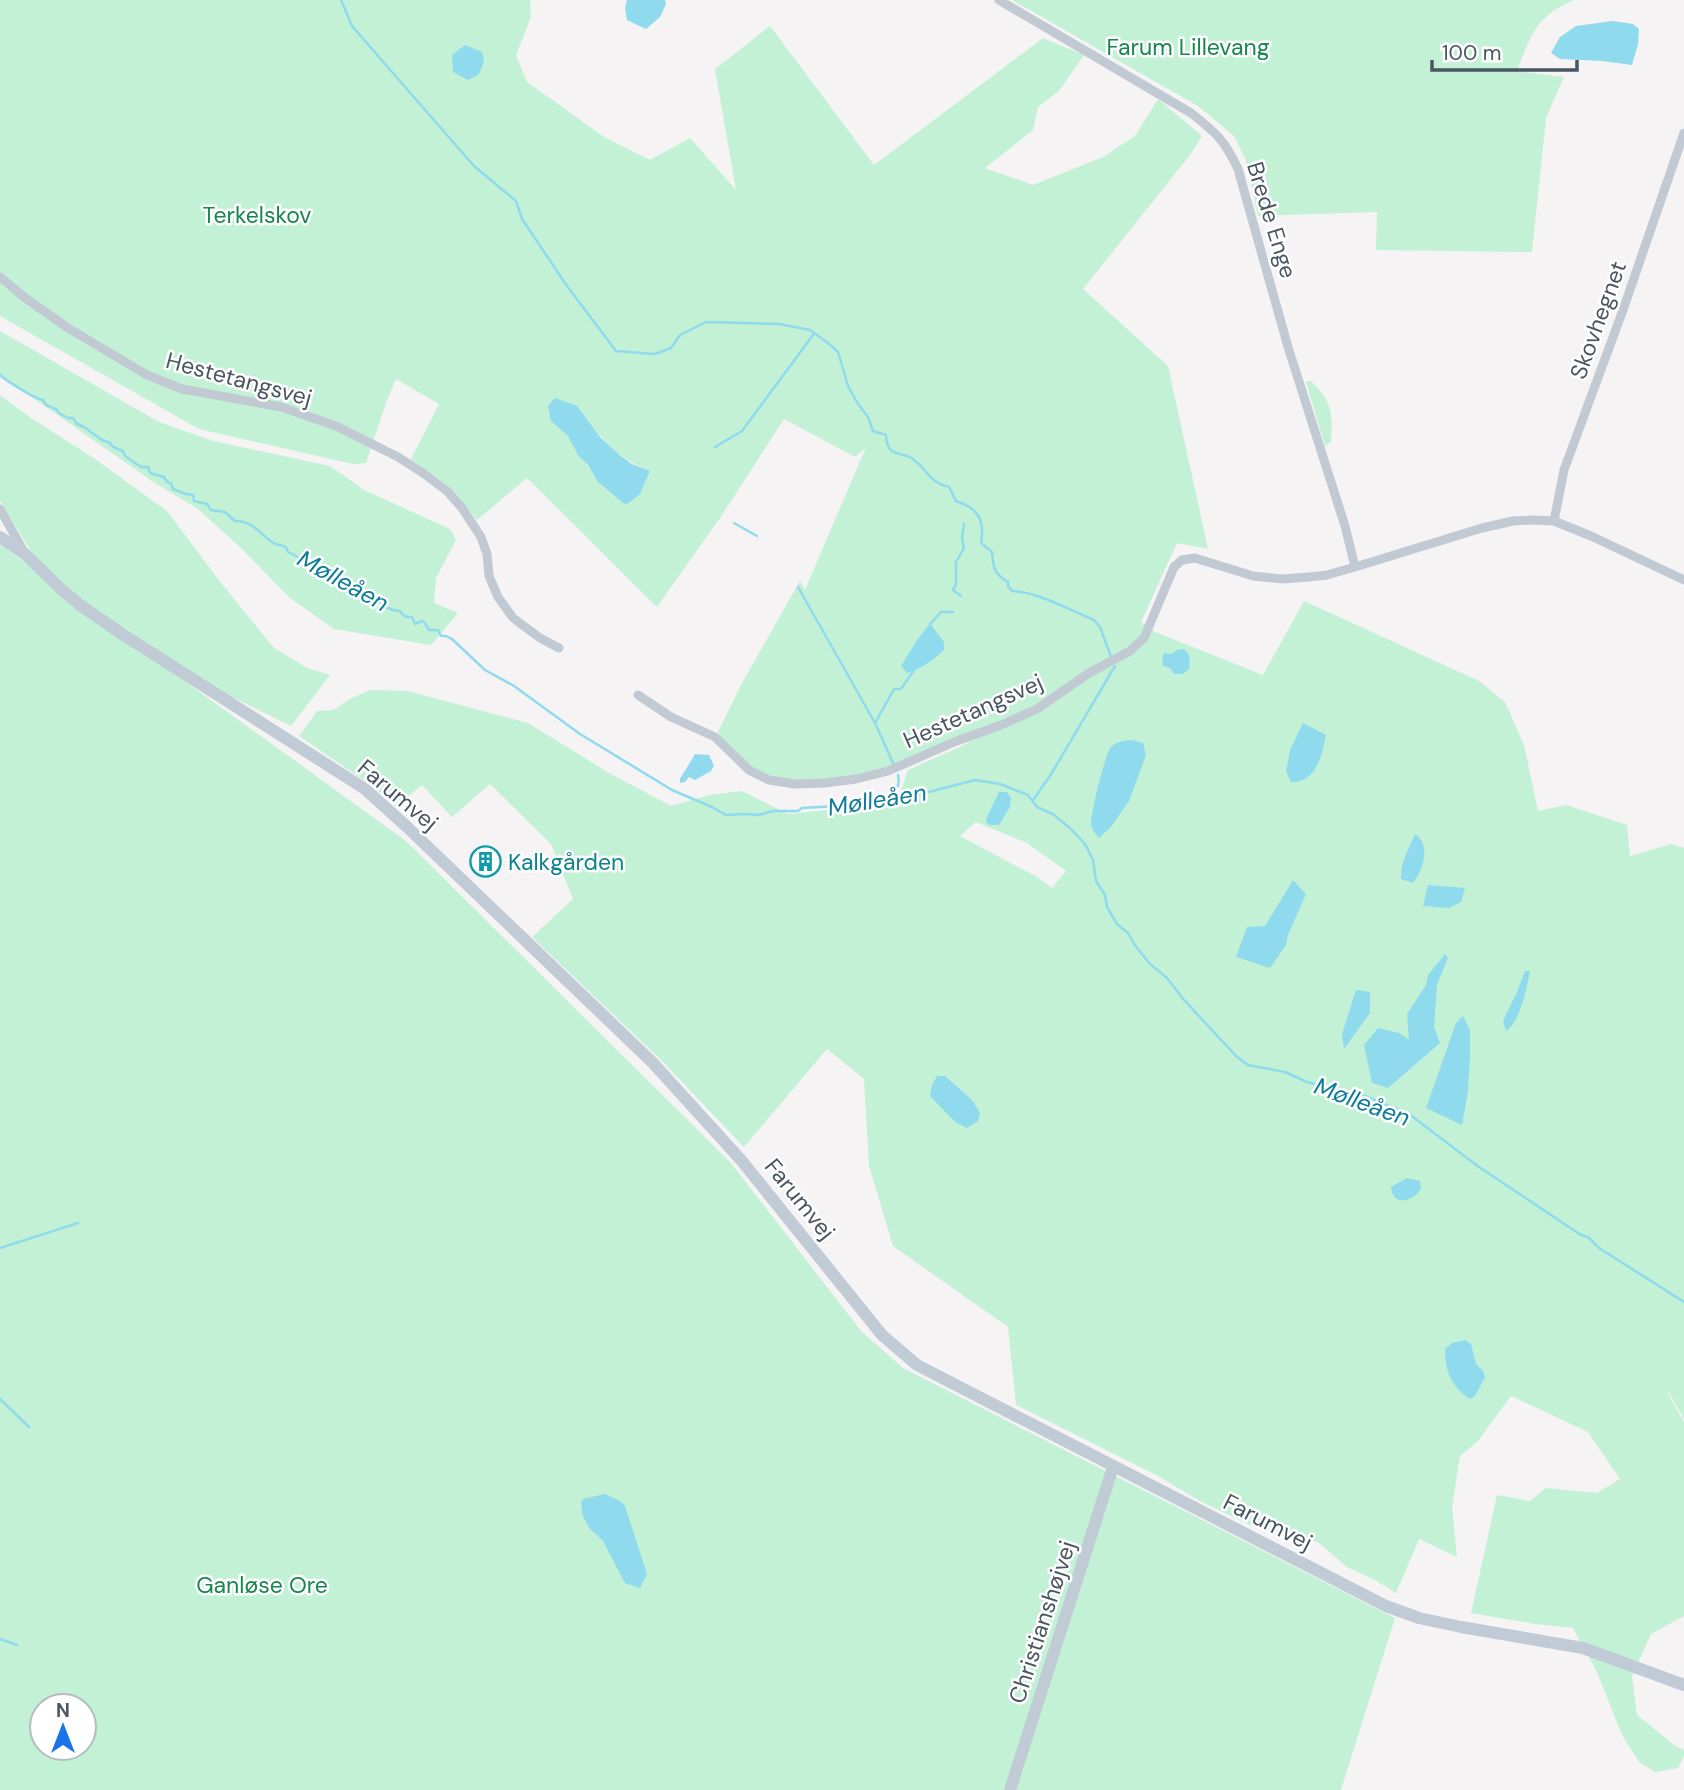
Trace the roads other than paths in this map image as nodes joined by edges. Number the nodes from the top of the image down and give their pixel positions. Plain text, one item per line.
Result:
1 (999, 0) edge
2 (1684, 133) edge
3 (0, 277) edge
4 (0, 509) edge
5 (1554, 522) junction
6 (0, 537) edge
7 (25, 554) junction
8 (1355, 567) junction
9 (1684, 580) edge
10 (559, 648) dead end
11 (638, 695) dead end
12 (1113, 1467) junction
13 (1684, 1685) edge
14 (1010, 1790) edge

1 - 8 street, Brede Enge
2 - 5 street, Skovhegnet
3 - 10 street, Hestetangsvej
4 - 7 street
5 - 8 street, Hestetangsvej
5 - 9 street, Hestetangsvej
6 - 7 street, Farumvej
7 - 12 street, Farumvej
8 - 11 street, Hestetangsvej
12 - 13 street, Farumvej
12 - 14 street, Christianshøjvej

